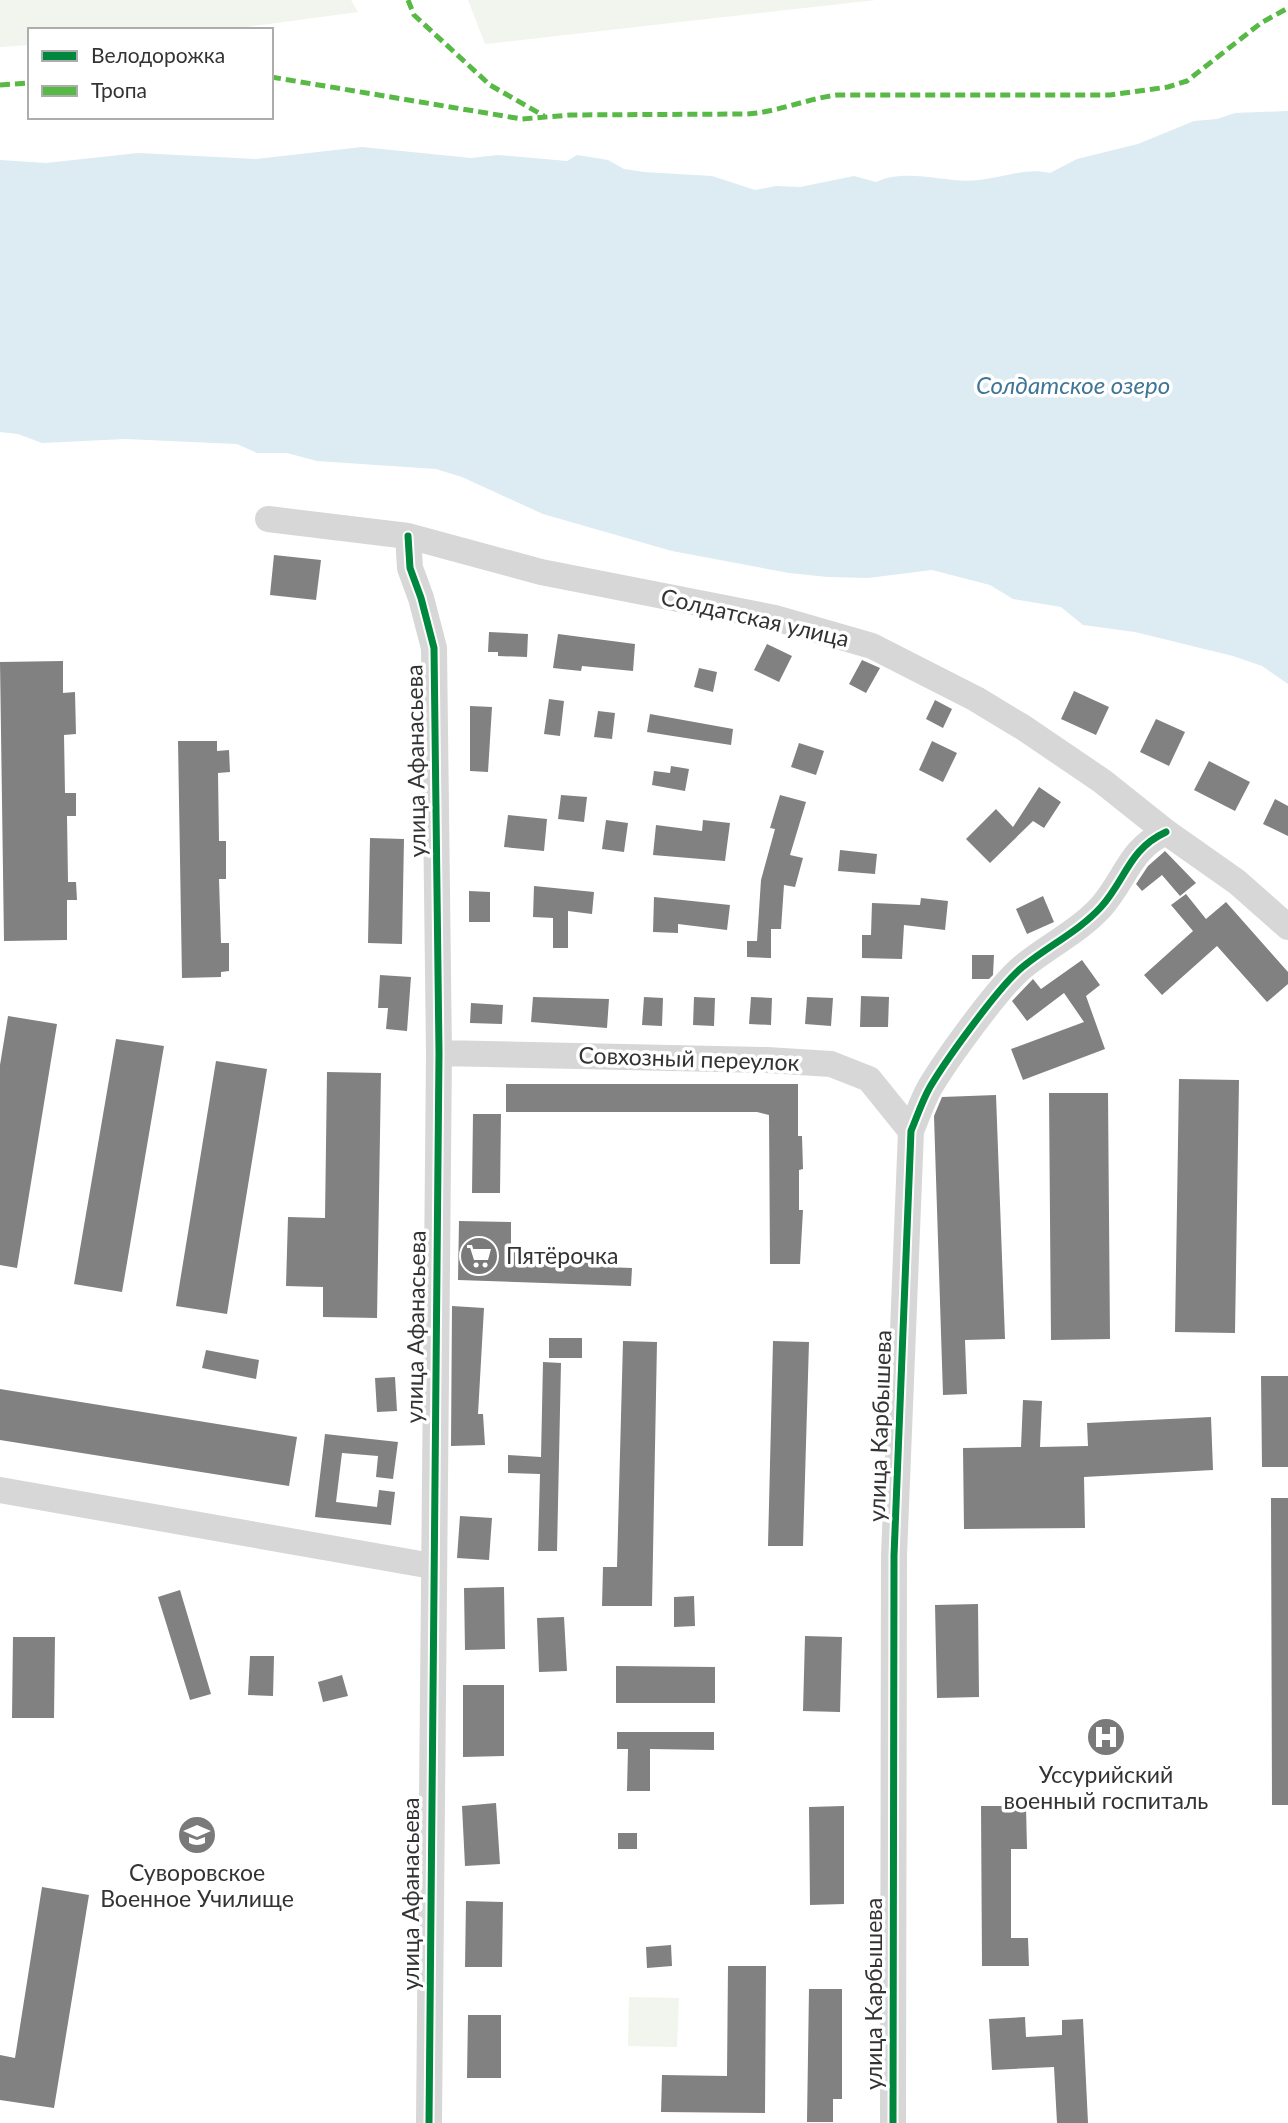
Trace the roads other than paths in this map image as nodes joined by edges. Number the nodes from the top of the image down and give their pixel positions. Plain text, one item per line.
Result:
1 (268, 519) dead end
2 (408, 536) junction
3 (1166, 832) junction
4 (1288, 927) edge
5 (439, 1053) junction
6 (911, 1131) junction
7 (0, 1490) edge
8 (432, 1566) junction
9 (429, 2123) edge
10 (893, 2123) edge

1 - 2 street, Солдатская улица
2 - 3 street, Солдатская улица
2 - 5 street, улица Афанасьева
3 - 4 street, Солдатская улица
3 - 6 street, улица Карбышева
5 - 6 street, Совхозный переулок
5 - 8 street, улица Афанасьева
6 - 10 street, улица Карбышева
7 - 8 street
8 - 9 street, улица Афанасьева

